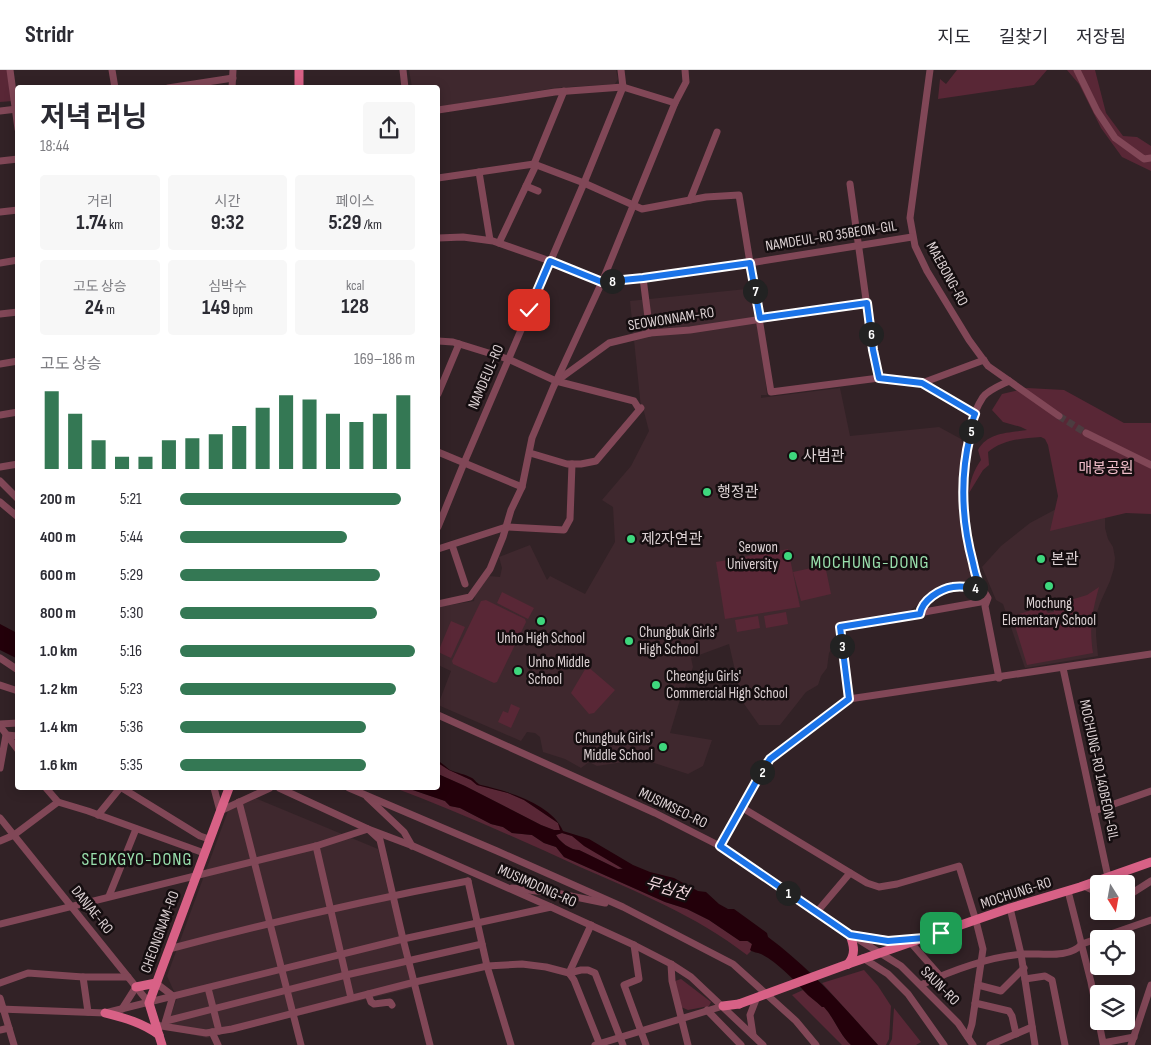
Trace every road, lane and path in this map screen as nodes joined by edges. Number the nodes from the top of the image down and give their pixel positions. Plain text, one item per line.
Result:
1 (10, 70) edge
2 (112, 70) edge
3 (299, 70) edge
4 (402, 70) edge
5 (621, 70) edge
6 (685, 70) edge
7 (930, 70) edge
8 (1076, 70) edge
9 (233, 74) edge
10 (114, 85) edge
11 (182, 85) edge
12 (298, 85) edge
13 (404, 85) edge
14 (622, 87) junction
15 (564, 91) junction
16 (15, 102) edge
17 (675, 103) junction
18 (15, 109) edge
19 (440, 110) edge
20 (0, 112) edge
21 (717, 132) dead end
22 (1151, 158) edge
23 (15, 159) edge
24 (0, 161) edge
25 (535, 165) junction
26 (479, 172) junction
27 (440, 178) edge
28 (584, 183) junction
29 (850, 184) dead end
30 (526, 186) junction
31 (538, 191) dead end
32 (690, 200) junction
33 (633, 205) junction
34 (15, 210) edge
35 (0, 212) edge
36 (912, 237) junction
37 (440, 238) edge
38 (490, 240) junction
39 (499, 243) junction
40 (858, 245) junction
41 (15, 260) edge
42 (550, 261) junction
43 (0, 263) edge
44 (750, 263) junction
45 (643, 278) junction
46 (602, 282) junction
47 (867, 303) junction
48 (15, 312) edge
49 (0, 314) edge
50 (760, 318) junction
51 (650, 333) junction
52 (440, 341) edge
53 (459, 344) junction
54 (508, 359) junction
55 (984, 360) junction
56 (15, 362) edge
57 (0, 364) edge
58 (879, 378) junction
59 (1009, 381) junction
60 (556, 382) junction
61 (922, 383) junction
62 (440, 389) edge
63 (15, 412) edge
64 (975, 414) junction
65 (0, 415) edge
66 (1059, 416) tunnel mouth
67 (1086, 433) tunnel mouth
68 (440, 453) edge
69 (530, 453) junction
70 (464, 463) junction
71 (15, 464) edge
72 (572, 464) junction
73 (1151, 465) edge
74 (0, 467) edge
75 (0, 481) edge
76 (522, 487) junction
77 (14, 491) edge
78 (0, 502) edge
79 (15, 514) edge
80 (440, 522) edge
81 (506, 527) junction
82 (452, 545) junction
83 (440, 548) edge
84 (466, 584) dead end
85 (982, 588) junction
86 (986, 602) junction
87 (440, 604) edge
88 (920, 614) junction
89 (1151, 654) edge
90 (0, 658) edge
91 (15, 668) edge
92 (1063, 668) junction
93 (999, 678) junction
94 (0, 685) edge
95 (15, 690) edge
96 (849, 699) junction
97 (440, 716) edge
98 (15, 723) edge
99 (0, 725) edge
100 (13, 734) edge
101 (0, 768) edge
102 (48, 790) edge
103 (119, 790) edge
104 (124, 790) edge
105 (215, 790) edge
106 (228, 790) edge
107 (266, 790) edge
108 (283, 790) edge
109 (355, 790) edge
110 (358, 790) edge
111 (1151, 791) edge
112 (363, 793) junction
113 (58, 802) junction
114 (239, 802) junction
115 (741, 807) junction
116 (220, 811) junction
117 (1094, 811) junction
118 (98, 815) junction
119 (0, 818) edge
120 (136, 829) junction
121 (368, 829) junction
122 (14, 835) junction
123 (210, 839) junction
124 (0, 840) edge
125 (316, 846) junction
126 (413, 846) junction
127 (720, 846) junction
128 (204, 853) junction
129 (254, 860) junction
130 (1151, 862) edge
131 (472, 872) junction
132 (850, 873) junction
133 (196, 875) junction
134 (1108, 875) edge
135 (1114, 875) edge
136 (468, 881) junction
137 (1151, 881) edge
138 (1090, 884) edge
139 (503, 886) junction
140 (1084, 886) junction
141 (1090, 889) edge
142 (1068, 891) junction
143 (1135, 891) edge
144 (393, 895) junction
145 (109, 896) junction
146 (71, 906) junction
147 (551, 907) junction
148 (623, 907) junction
149 (1010, 908) junction
150 (330, 909) junction
151 (816, 913) junction
152 (1151, 920) edge
153 (976, 921) junction
154 (477, 922) junction
155 (270, 923) junction
156 (0, 924) edge
157 (590, 925) junction
158 (850, 935) junction
159 (924, 938) junction
160 (403, 939) junction
161 (911, 943) junction
162 (482, 944) junction
163 (1082, 944) junction
164 (634, 945) junction
165 (169, 949) junction
166 (881, 953) junction
167 (1021, 954) junction
168 (342, 955) junction
169 (862, 959) junction
170 (409, 961) junction
171 (981, 962) junction
172 (671, 964) junction
173 (848, 964) junction
174 (487, 966) junction
175 (1024, 968) junction
176 (281, 970) junction
177 (569, 973) junction
178 (346, 975) junction
179 (83, 977) junction
180 (128, 977) junction
181 (941, 977) junction
182 (1025, 979) junction
183 (414, 982) junction
184 (0, 983) edge
185 (156, 983) junction
186 (921, 985) junction
187 (978, 985) junction
188 (1151, 985) edge
189 (136, 987) junction
190 (208, 988) junction
191 (287, 992) junction
192 (368, 994) junction
193 (173, 996) junction
194 (757, 997) junction
195 (0, 998) edge
196 (351, 998) junction
197 (149, 1003) junction
198 (975, 1003) junction
199 (392, 1005) dead end
200 (723, 1006) junction
201 (2, 1009) edge
202 (122, 1009) junction
203 (214, 1010) junction
204 (707, 1010) junction
205 (88, 1012) junction
206 (105, 1013) junction
207 (292, 1014) junction
208 (682, 1018) junction
209 (162, 1024) junction
210 (1032, 1027) junction
211 (9, 1028) junction
212 (0, 1030) edge
213 (642, 1031) junction
214 (216, 1032) junction
215 (1016, 1034) junction
216 (159, 1036) junction
217 (754, 1036) junction
218 (968, 1037) junction
219 (1134, 1037) junction
220 (622, 1042) edge
221 (14, 1045) edge
222 (162, 1045) edge
223 (218, 1045) edge
224 (301, 1045) edge
225 (430, 1045) edge
226 (511, 1045) edge
227 (598, 1045) edge
228 (646, 1045) edge
229 (688, 1045) edge
230 (742, 1045) edge
231 (763, 1045) edge
232 (816, 1045) edge
233 (944, 1045) edge
234 (973, 1045) edge
235 (990, 1045) edge
236 (1035, 1045) edge
237 (1065, 1045) edge
238 (1131, 1045) edge

1 - 16 street
2 - 10 street
3 - 12 main road
4 - 13 street
5 - 14 street, NAMDEUL-RO
6 - 17 street
7 - 36 street, MAEBONG-RO
8 - 22 street
9 - 11 street
14 - 15 street
14 - 17 street
14 - 28 street, NAMDEUL-RO
15 - 19 street
15 - 25 street
17 - 33 street
18 - 20 street
21 - 32 street
23 - 24 street
25 - 26 street
25 - 28 street
25 - 30 street
26 - 27 street
26 - 38 street
28 - 33 street
28 - 42 street, NAMDEUL-RO
29 - 40 street
30 - 31 street
30 - 39 street
32 - 33 street
32 - 44 street
33 - 46 street
34 - 35 street
36 - 40 street, NAMDEUL-RO 35BEON-GIL
36 - 55 street, MAEBONG-RO
37 - 38 street, NAMDEUL-RO 35BEON-GIL
38 - 39 street, NAMDEUL-RO 35BEON-GIL
39 - 42 street, NAMDEUL-RO 35BEON-GIL
40 - 44 street, NAMDEUL-RO 35BEON-GIL
40 - 47 street
41 - 43 street
42 - 46 street, NAMDEUL-RO 35BEON-GIL
42 - 54 street, NAMDEUL-RO
44 - 45 street, NAMDEUL-RO 35BEON-GIL
44 - 50 street
45 - 46 street, NAMDEUL-RO 35BEON-GIL
45 - 51 street
46 - 60 street
47 - 50 street, SEOWONNAM-RO
47 - 58 street
48 - 49 street
50 - 51 street, SEOWONNAM-RO
50 - 58 street
51 - 60 street, SEOWONNAM-RO
52 - 53 street
53 - 54 street
53 - 62 street
54 - 60 street
54 - 70 street, NAMDEUL-RO
55 - 59 street, MAEBONG-RO
55 - 61 street
56 - 57 street
58 - 61 street
59 - 64 street
59 - 66 street, MAEBONG-RO
60 - 69 street
60 - 72 street
61 - 64 street
63 - 65 street
64 - 85 street
67 - 73 street
68 - 70 street
69 - 72 street
69 - 76 street
70 - 76 street
70 - 80 street, NAMDEUL-RO
71 - 74 street
72 - 81 street
75 - 77 street
76 - 81 street
78 - 79 street
81 - 82 street
81 - 87 street
82 - 83 street
82 - 84 street
85 - 86 street
85 - 88 street
86 - 88 street
86 - 93 street
88 - 96 street
89 - 92 street
90 - 91 street
92 - 93 street
92 - 117 street, MOCHUNG-RO 140BEON-GIL
93 - 96 street
94 - 95 street
96 - 115 street
97 - 127 street, MUSIMSEO-RO
98 - 99 street
99 - 100 street
100 - 101 street
102 - 113 street
103 - 118 street
104 - 123 street
105 - 116 street
106 - 116 main road, CHEONGNAM-RO
107 - 114 street
108 - 121 street, MUSIMDONG-RO
109 - 112 street
110 - 112 street
111 - 117 street
112 - 126 street
112 - 148 street
113 - 118 street
113 - 122 street
114 - 116 street
114 - 129 street
115 - 127 street
115 - 132 street
116 - 123 main road, CHEONGNAM-RO
117 - 134 street, MOCHUNG-RO 140BEON-GIL
118 - 120 street
119 - 122 street, DANJAE-RO
120 - 128 street
120 - 145 street
121 - 125 street
121 - 126 street, MUSIMDONG-RO
121 - 144 street
122 - 124 street
122 - 146 street, DANJAE-RO
123 - 128 main road, CHEONGNAM-RO
125 - 129 street
125 - 150 street
126 - 131 street, MUSIMDONG-RO
127 - 151 street, MUSIMSEO-RO
128 - 133 main road, CHEONGNAM-RO
129 - 133 street
129 - 155 street
130 - 135 main road, MOCHUNG-RO
131 - 136 street
131 - 139 street, MUSIMDONG-RO
132 - 151 street
132 - 153 street
133 - 145 street
133 - 165 main road, CHEONGNAM-RO
136 - 144 street
136 - 154 street
137 - 143 street
138 - 140 main road, MOCHUNG-RO
139 - 147 street, MUSIMDONG-RO
139 - 148 street
140 - 141 street
140 - 142 main road, MOCHUNG-RO
142 - 149 main road, MOCHUNG-RO
142 - 163 street
144 - 150 street
144 - 160 street
145 - 146 street
146 - 156 street
146 - 180 street, DANJAE-RO
147 - 154 street
147 - 157 street, MUSIMDONG-RO
148 - 232 street
149 - 153 main road, MOCHUNG-RO
149 - 167 street
150 - 155 street
150 - 168 street
151 - 158 street, MUSIMSEO-RO
152 - 163 street
153 - 159 main road, MOCHUNG-RO
153 - 171 street
154 - 160 street
154 - 162 street
155 - 165 street
155 - 176 street
157 - 164 street, MUSIMDONG-RO
157 - 177 street
158 - 159 main road
158 - 166 street, MUSIMSEO-RO
158 - 173 main road
159 - 161 main road, MOCHUNG-RO
160 - 168 street
160 - 170 street
161 - 166 main road, MOCHUNG-RO
161 - 181 street
162 - 170 street
162 - 174 street
163 - 167 street
163 - 219 street
164 - 172 street, MUSIMDONG-RO
164 - 213 street
165 - 185 main road, CHEONGNAM-RO
166 - 169 main road, MOCHUNG-RO
166 - 186 street, SAUN-RO
167 - 171 street
167 - 175 street
168 - 176 street
168 - 178 street
169 - 173 main road, MOCHUNG-RO
169 - 233 street
170 - 178 street
170 - 183 street
171 - 181 street
171 - 187 street
172 - 200 street, MUSIMDONG-RO
172 - 208 street
173 - 194 main road, MOCHUNG-RO, bridge
174 - 177 street
174 - 183 street
174 - 226 street
175 - 182 street
175 - 187 street
176 - 190 street
176 - 191 street
177 - 220 street
177 - 227 street
178 - 191 street
178 - 196 street
179 - 180 street
179 - 184 street
179 - 205 street
180 - 189 street, DANJAE-RO
181 - 186 street
182 - 210 street
182 - 237 street
183 - 192 street
183 - 225 street
185 - 189 main road
185 - 193 street
185 - 197 main road, CHEONGNAM-RO
186 - 218 street, SAUN-RO
187 - 198 street
188 - 219 street
189 - 197 street, DANJAE-RO
189 - 202 street
190 - 193 street
190 - 203 street
191 - 203 street
191 - 207 street
192 - 196 street
192 - 199 street
193 - 197 street
193 - 209 street
194 - 200 main road, MOCHUNG-RO, bridge
194 - 217 street
195 - 201 street
196 - 207 street
197 - 202 street
197 - 209 main road
198 - 215 street
198 - 218 street
200 - 204 street
200 - 217 street, MUSIMDONG-RO
201 - 205 street
201 - 211 street
202 - 206 street
203 - 209 street
203 - 214 street
204 - 208 street
204 - 230 street
205 - 206 street
206 - 216 main road
207 - 214 street
207 - 224 street
208 - 213 street
208 - 229 street
209 - 214 street
209 - 216 main road
210 - 215 street
210 - 236 street
211 - 212 street
211 - 221 street
213 - 220 street
213 - 228 street
214 - 223 street
215 - 235 street
216 - 222 main road
217 - 231 street, MUSIMDONG-RO
218 - 234 street, SAUN-RO
219 - 238 street
220 - 227 street

